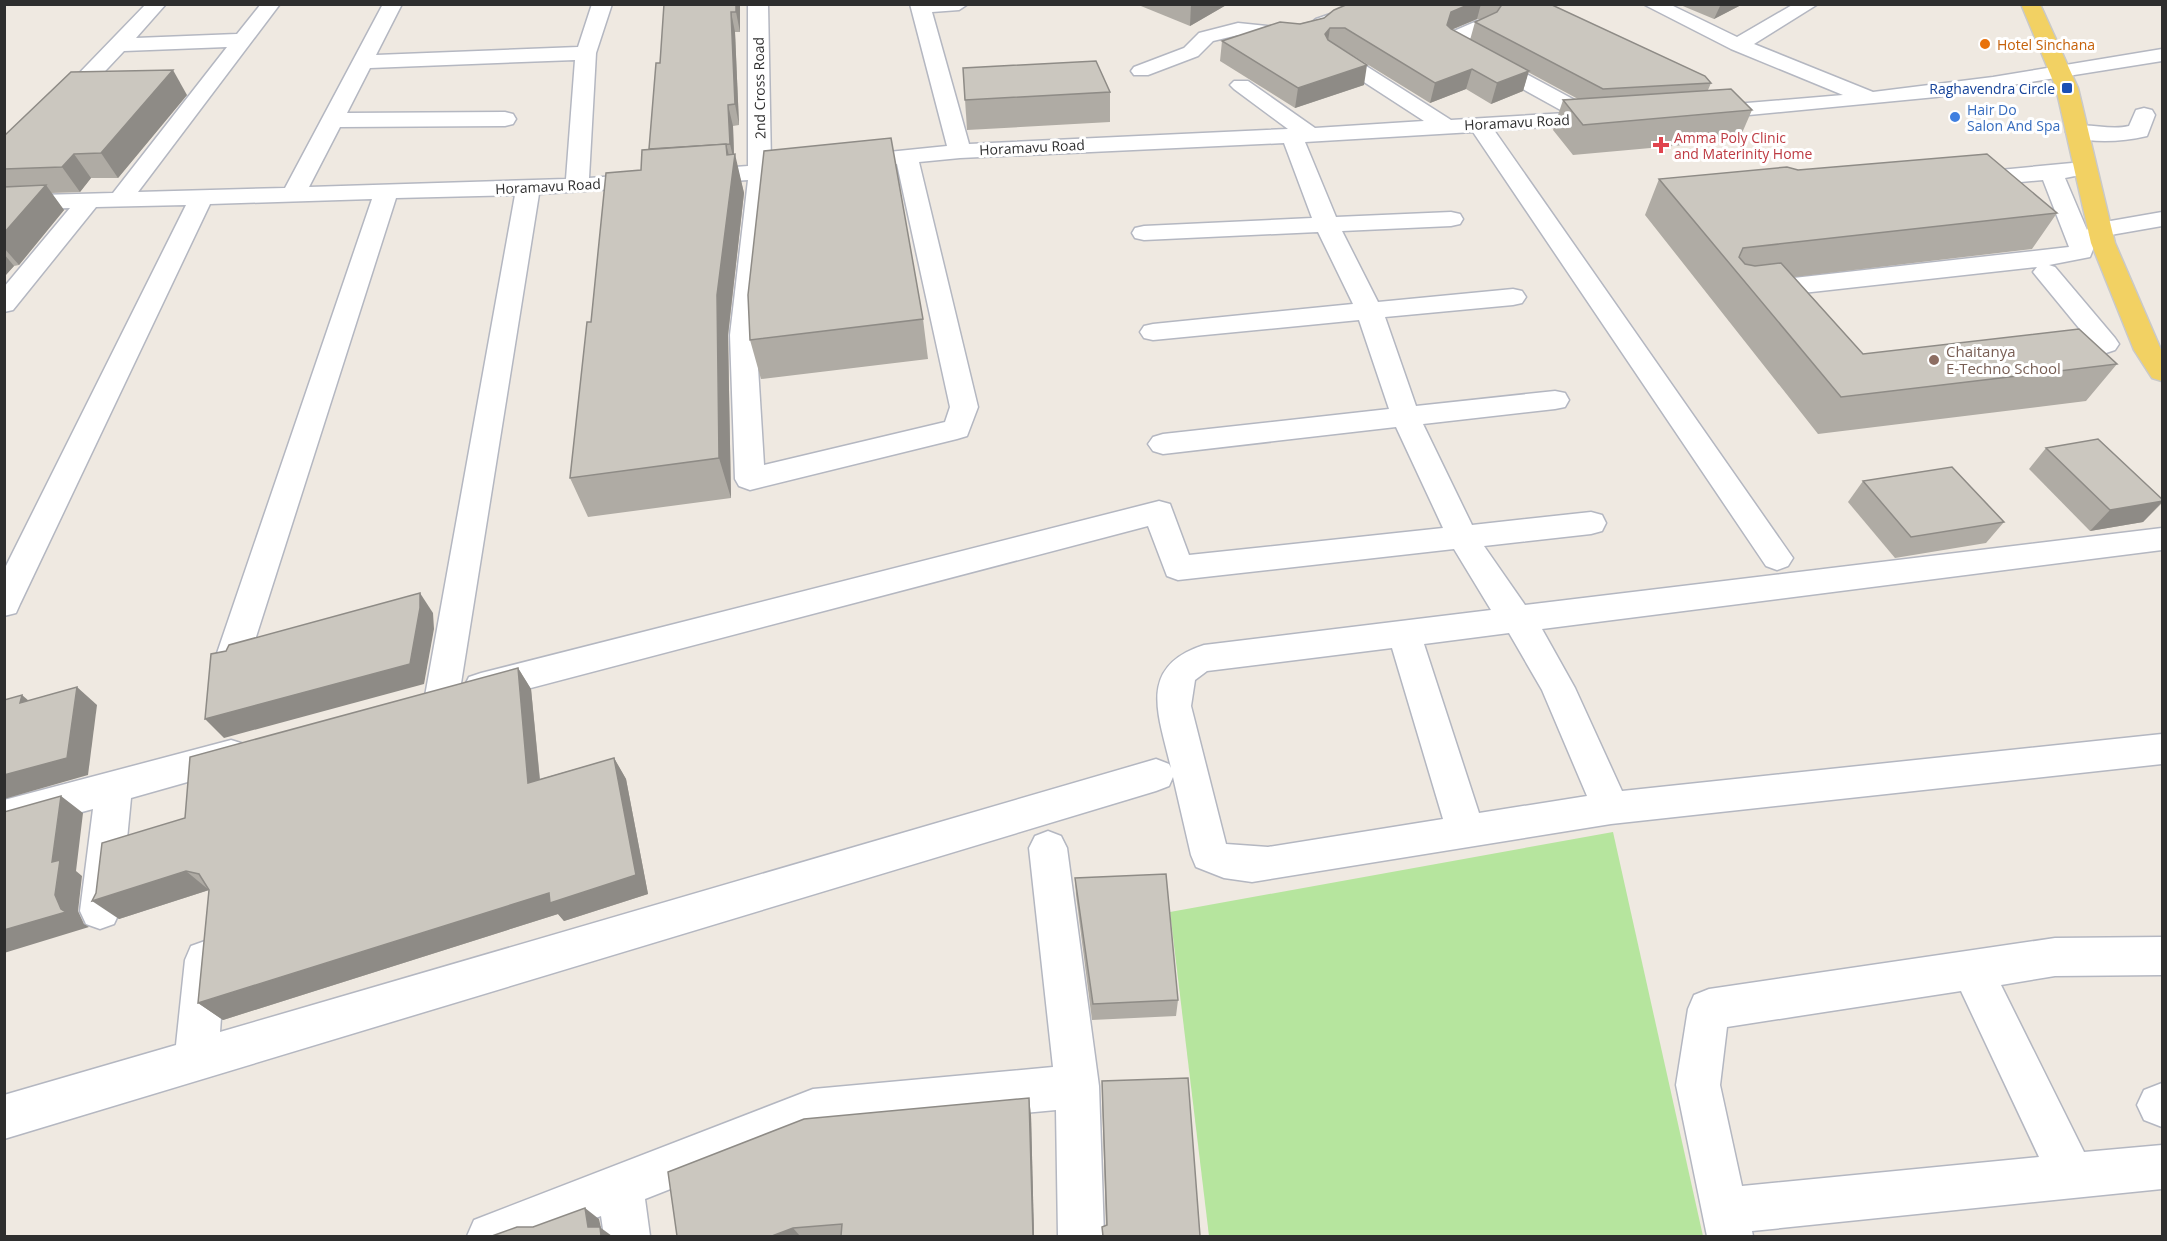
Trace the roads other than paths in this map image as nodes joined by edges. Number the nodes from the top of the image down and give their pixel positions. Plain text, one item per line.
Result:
1 (157, 4) edge
2 (271, 4) edge
3 (393, 4) edge
4 (602, 4) edge
5 (758, 4) edge
6 (959, 4) edge
7 (1380, 4) edge
8 (1652, 4) edge
9 (2030, 4) edge
10 (921, 6) edge
11 (1796, 6) edge
12 (1484, 25) edge
13 (243, 40) junction
14 (120, 45) junction
15 (1738, 45) junction
16 (586, 53) junction
17 (1334, 54) edge
18 (2163, 55) edge
19 (363, 62) junction
20 (1141, 71) dead end
21 (2059, 75) junction
22 (1241, 85) dead end
23 (1704, 89) edge
24 (1872, 98) junction
25 (1747, 110) junction
26 (1687, 113) edge
27 (1628, 116) edge
28 (2144, 116) dead end
29 (1592, 118) junction
30 (505, 119) dead end
31 (332, 120) junction
32 (1479, 124) junction
33 (1446, 126) junction
34 (2077, 132) junction
35 (1301, 135) junction
36 (960, 151) junction
37 (906, 156) junction
38 (4, 165) edge
39 (2085, 169) junction
40 (760, 172) junction
41 (2051, 172) junction
42 (1945, 182) edge
43 (577, 186) junction
44 (528, 188) junction
45 (386, 192) junction
46 (293, 195) junction
47 (202, 197) junction
48 (120, 200) junction
49 (88, 201) junction
50 (4, 203) edge
51 (1451, 219) dead end
52 (2163, 219) edge
53 (1327, 225) junction
54 (2099, 230) junction
55 (1144, 233) dead end
56 (2111, 261) junction
57 (2046, 272) junction
58 (1736, 292) edge
59 (1513, 297) dead end
60 (4, 304) edge
61 (1772, 309) edge
62 (1369, 310) junction
63 (1153, 332) dead end
64 (2106, 344) dead end
65 (2158, 356) edge
66 (1555, 400) dead end
67 (1406, 418) junction
68 (1163, 444) dead end
69 (1591, 523) dead end
70 (1462, 538) junction
71 (2163, 538) edge
72 (1777, 558) dead end
73 (4, 604) edge
74 (1520, 619) junction
75 (1404, 633) junction
76 (232, 659) edge
77 (442, 696) junction
78 (408, 706) edge
79 (261, 746) edge
80 (2163, 749) edge
81 (1156, 775) dead end
82 (114, 787) junction
83 (1611, 808) junction
84 (4, 817) edge
85 (1466, 832) junction
86 (1048, 848) dead end
87 (100, 911) edge
88 (209, 922) edge
89 (2163, 956) edge
90 (1972, 970) junction
91 (196, 1060) junction
92 (1077, 1086) junction
93 (4, 1117) edge
94 (2163, 1167) edge
95 (2072, 1176) junction
96 (621, 1187) junction
97 (1726, 1224) edge
98 (490, 1236) edge
99 (627, 1236) edge
100 (1082, 1236) edge

1 - 14 street
2 - 13 street
3 - 19 street
4 - 16 street
5 - 40 street, 2nd Cross Road
6 - 10 street
7 - 20 street
8 - 15 street
9 - 21 main road
10 - 36 street
11 - 15 street
12 - 29 street
13 - 14 street
13 - 48 street
14 - 38 street
15 - 24 street
16 - 19 street
16 - 43 street
17 - 33 street
18 - 21 street
19 - 31 street
21 - 24 street
21 - 34 main road
22 - 35 street
23 - 25 street
24 - 25 street
25 - 26 street
27 - 29 street, Horamavu Road
28 - 34 street
29 - 32 street, Horamavu Road
30 - 31 street
31 - 46 street
32 - 33 street, Horamavu Road
32 - 72 street
33 - 35 street, Horamavu Road
34 - 39 main road
35 - 36 street, Horamavu Road
35 - 53 street
36 - 37 street, Horamavu Road
37 - 40 street, Horamavu Road
37 - 40 street, 2nd Cross Road
39 - 41 street
39 - 54 main road
40 - 43 street, Horamavu Road
41 - 42 street
41 - 58 street
43 - 44 street, Horamavu Road
44 - 45 street, Horamavu Road
44 - 77 street
45 - 46 street, Horamavu Road
45 - 76 street
46 - 47 street, Horamavu Road
47 - 48 street, Horamavu Road
47 - 73 street
48 - 49 street, Horamavu Road
49 - 50 street, Horamavu Road
49 - 60 street
51 - 53 street
52 - 54 street
53 - 55 street
53 - 62 street
54 - 56 main road
56 - 57 street
56 - 65 main road
57 - 61 street
57 - 64 street
59 - 62 street
62 - 63 street
62 - 67 street
66 - 67 street
67 - 68 street
67 - 70 street
69 - 70 street
70 - 74 street
70 - 77 street
71 - 74 street
74 - 75 street
74 - 83 street
75 - 85 street
75 - 85 street
77 - 78 street
79 - 82 street
80 - 83 street
81 - 91 street
82 - 84 street
82 - 87 street
83 - 85 street
86 - 92 street
88 - 91 street
89 - 90 street
90 - 95 street
90 - 97 street
91 - 93 street
92 - 96 street
92 - 100 street
94 - 95 street
95 - 97 street
96 - 98 street
96 - 99 street

